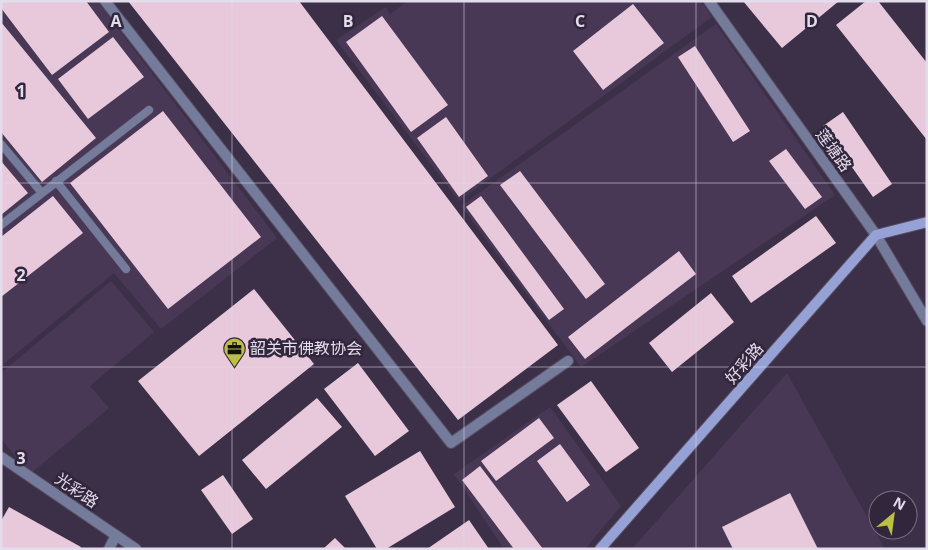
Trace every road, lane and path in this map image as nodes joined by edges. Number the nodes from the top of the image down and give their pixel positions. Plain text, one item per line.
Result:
1 (105, 1) edge
2 (709, 1) edge
3 (149, 110) dead end
4 (1, 144) edge
5 (56, 181) junction
6 (42, 193) junction
7 (927, 222) edge
8 (1, 225) edge
9 (876, 236) junction
10 (126, 269) dead end
11 (927, 321) edge
12 (568, 361) dead end
13 (1, 457) edge
14 (116, 535) junction
15 (109, 549) edge
16 (136, 549) edge
17 (600, 549) edge

1 - 12 street
2 - 9 street, 莲塘路
3 - 5 lane
4 - 6 lane
5 - 6 lane
5 - 10 lane
6 - 8 lane
7 - 9 street
9 - 11 street, 莲塘路
9 - 17 street, 好彩路
13 - 14 street, 光彩路
14 - 15 street
14 - 16 street, 光彩路

